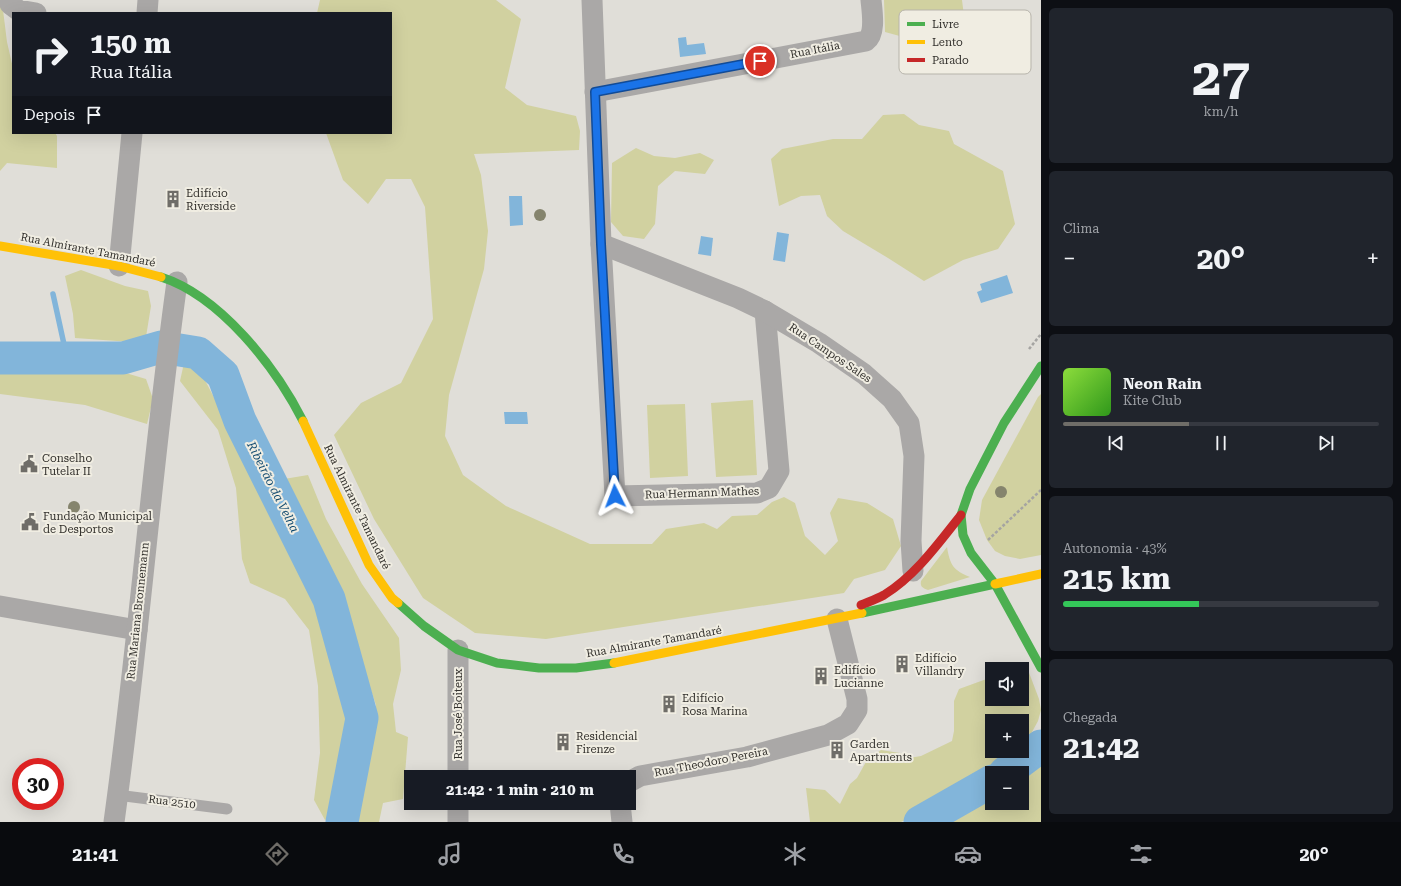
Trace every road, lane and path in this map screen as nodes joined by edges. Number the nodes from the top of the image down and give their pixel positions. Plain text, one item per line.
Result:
1 (148, 0) edge
2 (592, 0) edge
3 (872, 0) edge
4 (10, 2) edge
5 (30, 12) edge
6 (147, 12) edge
7 (595, 92) junction
8 (132, 134) edge
9 (601, 244) junction
10 (0, 246) edge
11 (119, 266) junction
12 (177, 282) junction
13 (765, 311) junction
14 (1041, 334) edge
15 (1026, 352) dead end
16 (1041, 366) edge
17 (1041, 490) edge
18 (961, 515) junction
19 (988, 540) dead end
20 (1041, 574) edge
21 (912, 577) junction
22 (995, 584) junction
23 (0, 606) edge
24 (836, 619) junction
25 (137, 630) junction
26 (458, 650) junction
27 (1041, 668) edge
28 (458, 770) edge
29 (636, 778) edge
30 (117, 795) junction
31 (226, 809) dead end
32 (458, 810) edge
33 (621, 810) edge
34 (114, 822) edge
35 (458, 822) edge
36 (622, 822) edge

1 - 6 street
2 - 7 street, Rua Hermann Mathes
3 - 7 street, Rua Itália
4 - 5 street
7 - 9 street, Rua Hermann Mathes
8 - 11 street
9 - 13 street, Rua Campos Sales
9 - 13 street, Rua Hermann Mathes
10 - 11 main road, Rua Almirante Tamandaré
11 - 12 main road, Rua Almirante Tamandaré
12 - 25 street, Rua Mariana Bronnemann
12 - 26 main road, Rua Almirante Tamandaré
13 - 21 street, Rua Campos Sales
14 - 15 path
16 - 18 main road
17 - 19 path
18 - 21 main road, Rua Almirante Tamandaré
18 - 22 main road
20 - 22 main road, Rua Almirante Tamandaré
21 - 24 main road, Rua Almirante Tamandaré
22 - 24 main road, Rua Almirante Tamandaré
22 - 27 main road
23 - 25 street
24 - 26 main road, Rua Almirante Tamandaré
24 - 29 street, Rua Theodoro Pereira
25 - 30 street, Rua Mariana Bronnemann
26 - 28 street, Rua José Boiteux
30 - 31 lane, Rua 2510
30 - 34 street, Rua Mariana Bronnemann
32 - 35 street
33 - 36 street

